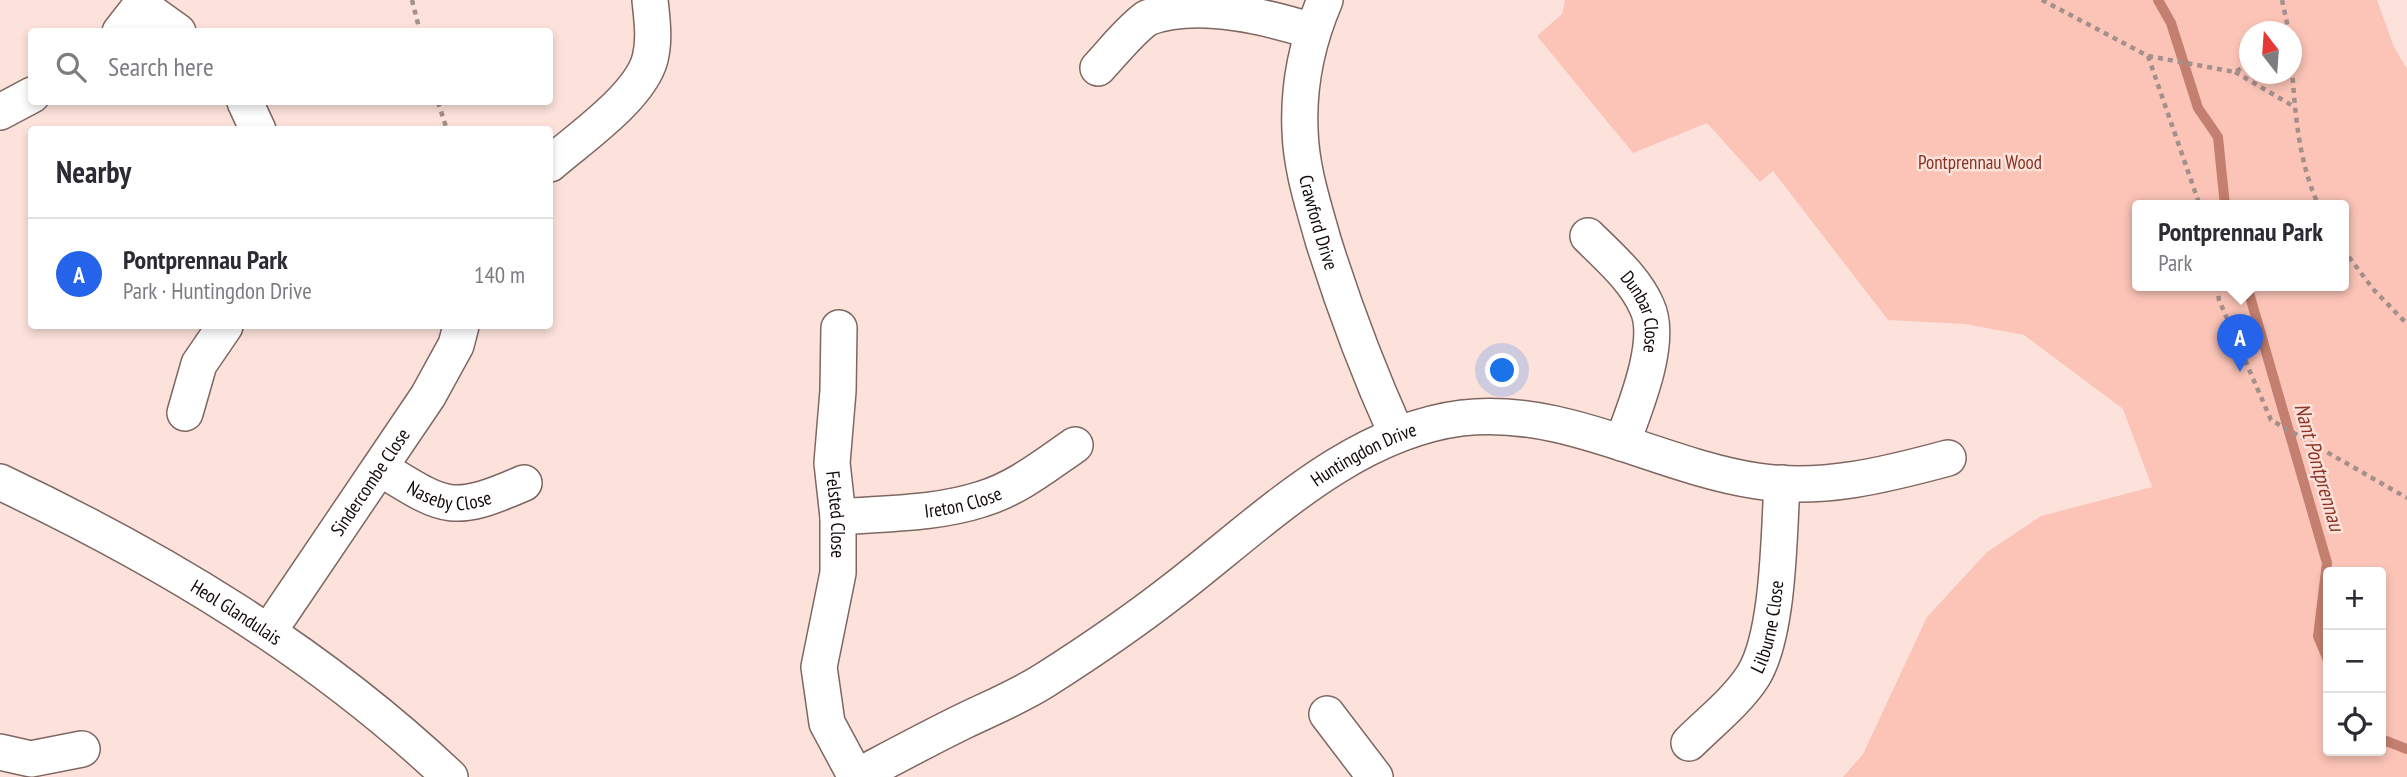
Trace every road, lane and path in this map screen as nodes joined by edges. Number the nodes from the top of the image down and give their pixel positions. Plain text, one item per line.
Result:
1 (412, 0) edge
2 (650, 0) edge
3 (2042, 0) edge
4 (2282, 0) edge
5 (136, 13) edge
6 (1318, 16) edge
7 (2286, 21) edge
8 (169, 28) edge
9 (418, 28) edge
10 (2148, 56) junction
11 (1098, 68) dead end
12 (2239, 69) edge
13 (2235, 72) junction
14 (2292, 84) edge
15 (28, 97) edge
16 (246, 105) edge
17 (439, 105) edge
18 (2294, 106) junction
19 (0, 111) edge
20 (256, 126) edge
21 (446, 126) edge
22 (553, 161) edge
23 (2198, 200) edge
24 (2316, 200) edge
25 (1588, 236) dead end
26 (2349, 257) edge
27 (2218, 291) edge
28 (2407, 324) edge
29 (839, 328) dead end
30 (223, 329) edge
31 (460, 329) edge
32 (185, 413) dead end
33 (1397, 435) junction
34 (1622, 443) junction
35 (1075, 445) dead end
36 (1948, 458) dead end
37 (380, 468) junction
38 (0, 482) edge
39 (524, 483) dead end
40 (1782, 483) junction
41 (2407, 498) edge
42 (838, 516) junction
43 (269, 631) junction
44 (1327, 714) dead end
45 (1689, 743) dead end
46 (82, 749) dead end
47 (21, 763) edge
48 (450, 777) edge
49 (856, 777) edge
50 (1375, 777) edge

1 - 9 path
2 - 22 street
3 - 10 path
4 - 7 path
5 - 8 street
6 - 11 street
6 - 33 street, Crawford Drive
10 - 13 path
10 - 23 path
12 - 13 path
13 - 18 path
14 - 18 path
15 - 19 street
16 - 20 street
17 - 21 path
18 - 24 path
25 - 34 street, Dunbar Close
26 - 28 path
27 - 41 path
29 - 42 street, Felsted Close
30 - 32 street
31 - 37 street, Sindercombe Close
33 - 34 street, Huntingdon Drive
33 - 49 street, Huntingdon Drive
34 - 40 street, Huntingdon Drive
35 - 42 street, Ireton Close
36 - 40 street, Huntingdon Drive
37 - 39 street, Naseby Close
37 - 43 street, Sindercombe Close
38 - 43 street, Heol Glandulais
40 - 45 street, Lilburne Close
42 - 49 street, Felsted Close
43 - 48 street, Heol Glandulais
44 - 50 street
46 - 47 street

